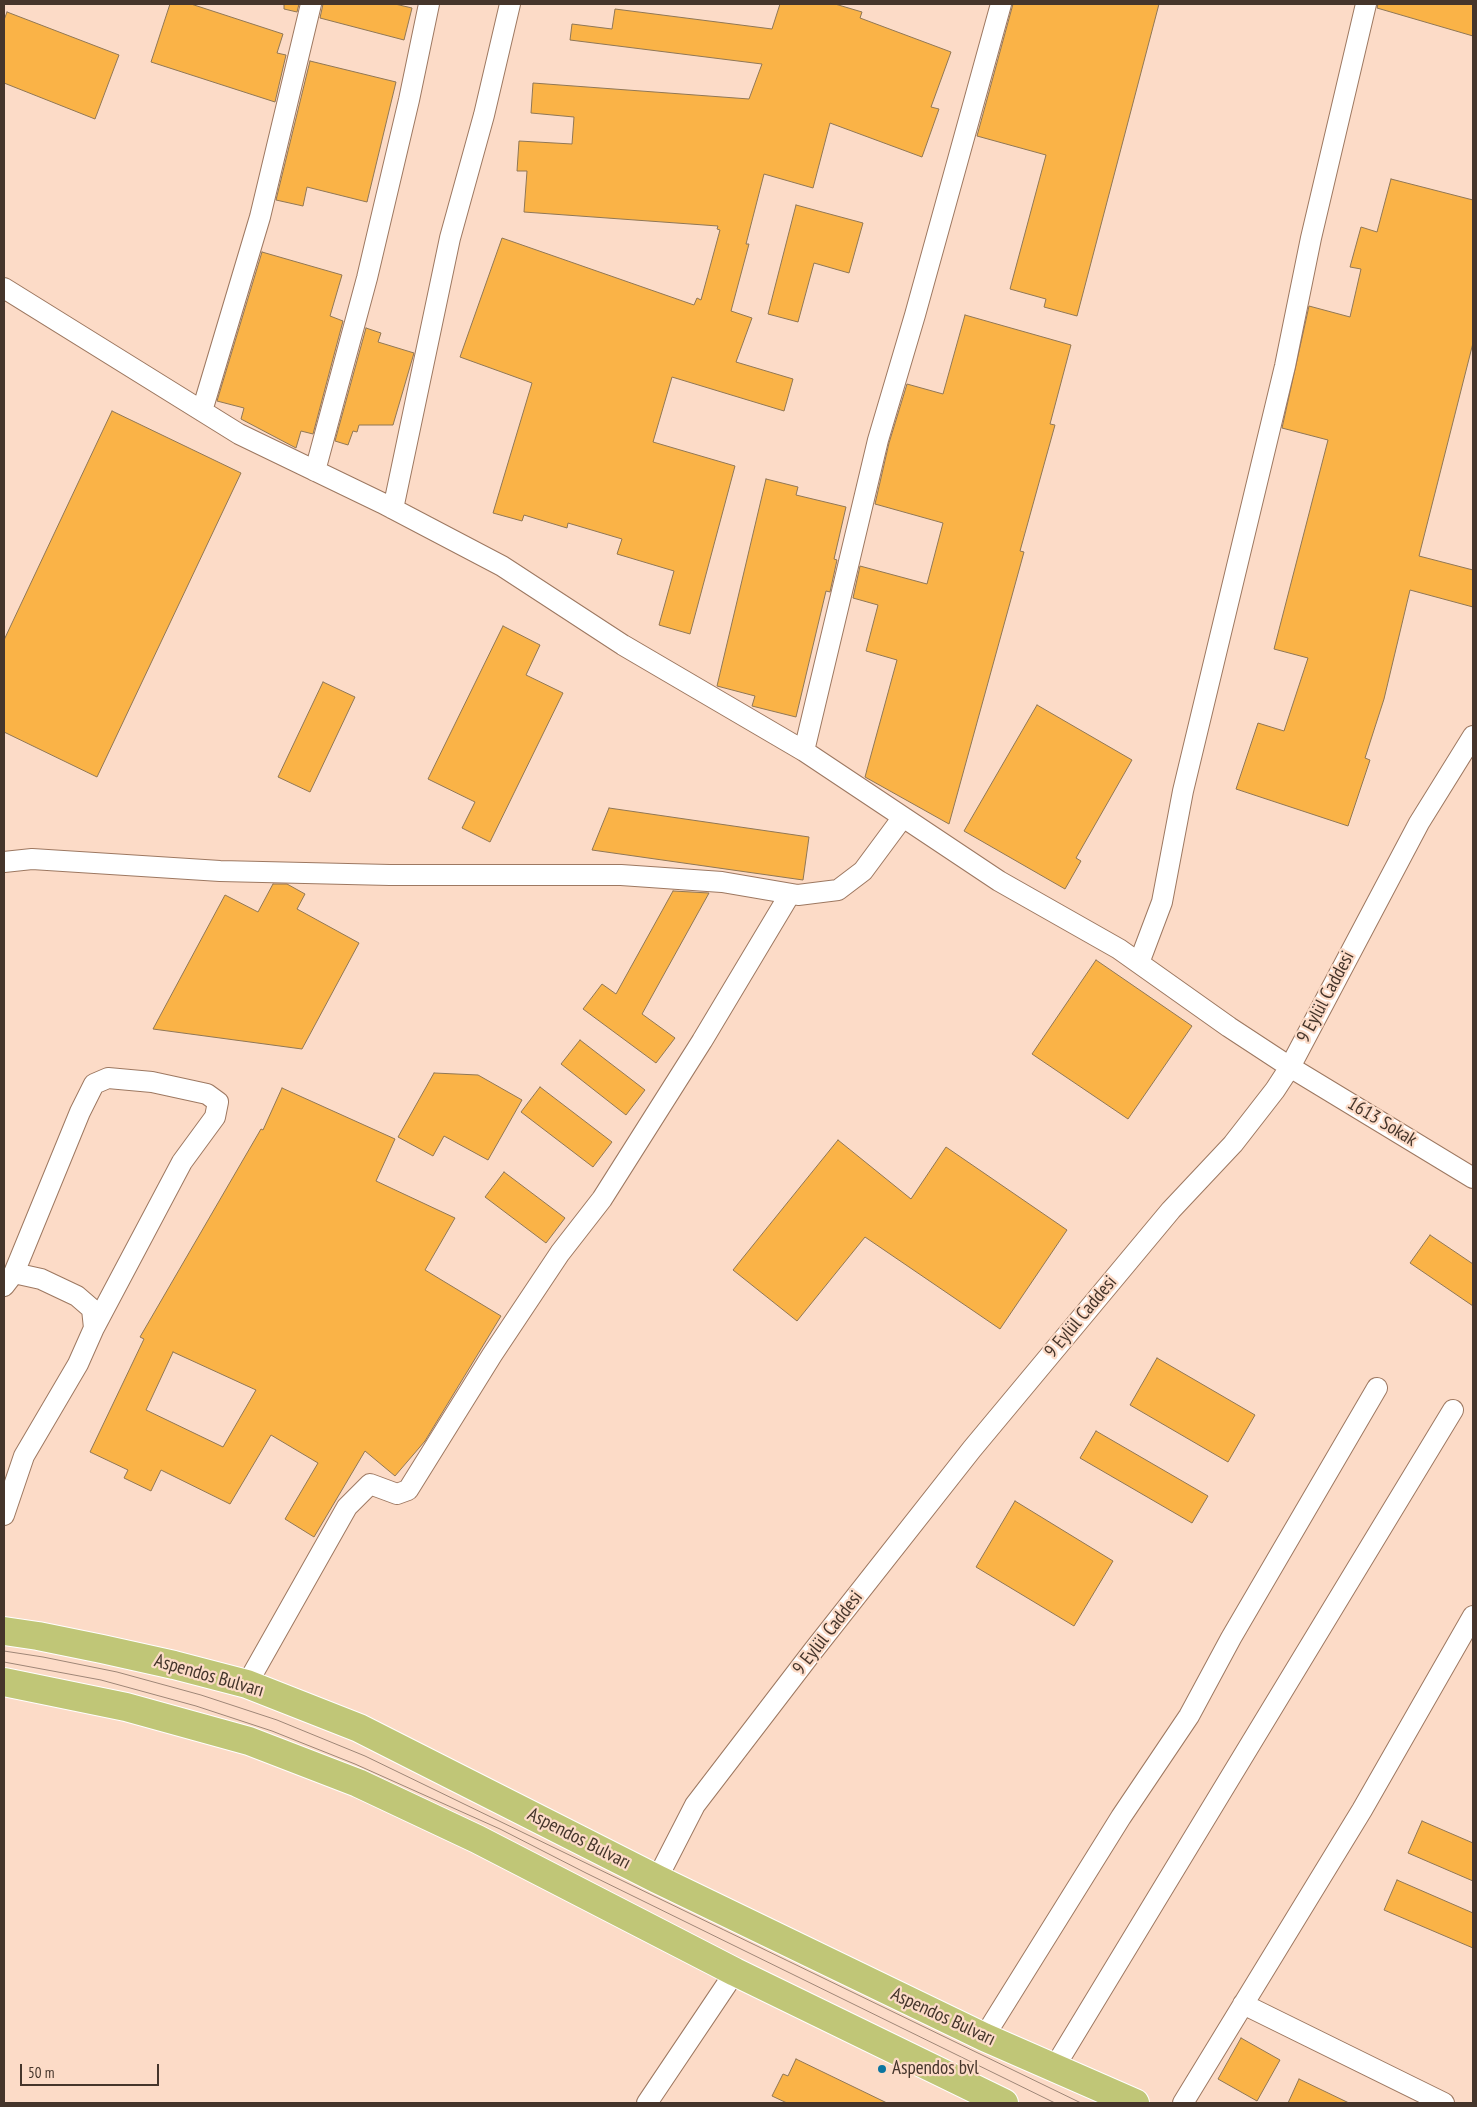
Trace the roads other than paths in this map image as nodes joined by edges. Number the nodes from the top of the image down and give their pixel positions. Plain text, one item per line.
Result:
1 (309, 4) edge
2 (429, 4) edge
3 (510, 4) edge
4 (1001, 4) edge
5 (1366, 4) edge
6 (4, 288) edge
7 (202, 411) junction
8 (315, 471) junction
9 (393, 509) junction
10 (1473, 736) edge
11 (804, 752) junction
12 (903, 817) junction
13 (4, 862) edge
14 (790, 894) junction
15 (1139, 963) junction
16 (1290, 1067) junction
17 (1473, 1178) edge
18 (9, 1279) edge
19 (94, 1328) junction
20 (1377, 1388) dead end
21 (1453, 1410) dead end
22 (4, 1515) edge
23 (1473, 1616) edge
24 (4, 1631) edge
25 (4, 1682) edge
26 (247, 1684) junction
27 (657, 1879) junction
28 (735, 1972) junction
29 (1243, 2004) junction
30 (984, 2037) junction
31 (1054, 2068) junction
32 (647, 2103) edge
33 (1004, 2103) edge
34 (1135, 2103) edge
35 (1183, 2103) edge
36 (1444, 2103) edge

1 - 7 street
2 - 8 street
3 - 9 street
4 - 11 street
5 - 15 street
6 - 7 street, 1613 Sokak
7 - 8 street, 1613 Sokak
8 - 9 street, 1613 Sokak
9 - 11 street, 1613 Sokak
10 - 16 street, 9 Eylül Caddesi
11 - 12 street, 1613 Sokak
12 - 14 street
12 - 15 street, 1613 Sokak
13 - 14 street
14 - 26 street
15 - 16 street, 1613 Sokak
16 - 17 street, 1613 Sokak
16 - 27 street, 9 Eylül Caddesi
18 - 19 street
18 - 19 street
19 - 22 street
20 - 30 street
21 - 31 street
23 - 29 street
24 - 26 main road, Aspendos Bulvarı
25 - 28 main road
26 - 27 main road, Aspendos Bulvarı
27 - 30 main road, Aspendos Bulvarı
28 - 32 street
28 - 33 main road
29 - 35 street
29 - 36 street
30 - 31 main road, Aspendos Bulvarı
31 - 34 main road, Aspendos Bulvarı

